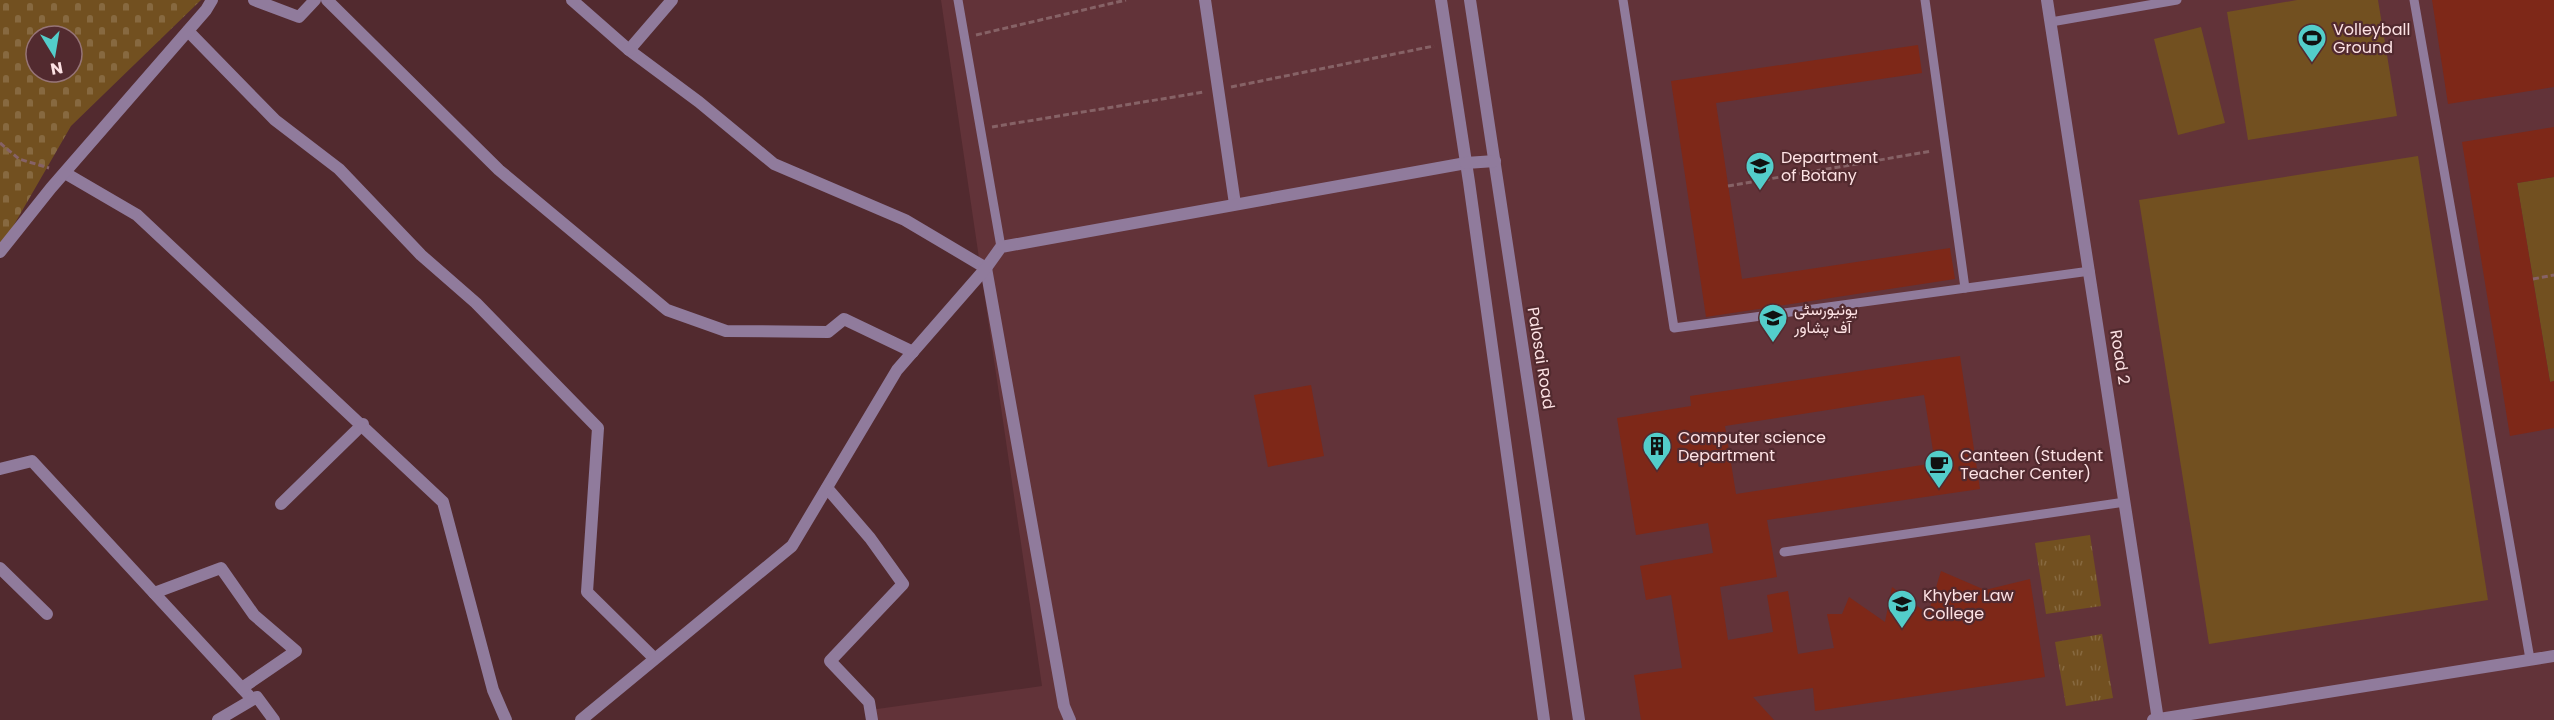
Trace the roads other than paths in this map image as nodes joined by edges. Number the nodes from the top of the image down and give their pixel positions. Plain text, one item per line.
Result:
1 (212, 0) edge
2 (254, 0) edge
3 (315, 0) edge
4 (327, 0) edge
5 (572, 0) edge
6 (672, 0) edge
7 (958, 0) edge
8 (1205, 0) edge
9 (1440, 0) edge
10 (1470, 0) edge
11 (1623, 0) edge
12 (1925, 0) edge
13 (2047, 0) edge
14 (2177, 0) edge
15 (2414, 0) edge
16 (2051, 22) junction
17 (188, 31) junction
18 (629, 50) junction
19 (1495, 160) junction
20 (1466, 163) junction
21 (65, 173) junction
22 (1235, 204) junction
23 (1001, 247) junction
24 (0, 252) edge
25 (986, 268) junction
26 (2090, 271) junction
27 (1965, 288) junction
28 (913, 352) junction
29 (363, 424) junction
30 (0, 469) edge
31 (827, 488) junction
32 (2126, 502) junction
33 (281, 504) dead end
34 (1784, 552) dead end
35 (0, 568) edge
36 (154, 593) junction
37 (47, 614) dead end
38 (2554, 656) edge
39 (654, 658) junction
40 (2530, 659) junction
41 (242, 688) junction
42 (252, 699) junction
43 (218, 720) edge
44 (274, 720) edge
45 (506, 720) edge
46 (581, 720) edge
47 (872, 720) edge
48 (1070, 720) edge
49 (1544, 720) edge
50 (1579, 720) edge
51 (2156, 720) edge

1 - 17 street
2 - 3 street
4 - 28 street
5 - 18 street
6 - 18 street
7 - 23 lane
8 - 22 street
9 - 20 street
10 - 19 street, Palosai Road
11 - 27 lane
12 - 27 lane
13 - 16 street, Road 2
14 - 16 lane
15 - 40 lane
16 - 26 street, Road 2
17 - 21 street
17 - 39 street
18 - 25 street
19 - 20 street
19 - 50 street, Palosai Road
20 - 22 street
20 - 49 street
21 - 24 street
21 - 29 street
22 - 23 street
23 - 25 street
25 - 28 street
25 - 48 street
26 - 27 lane
26 - 32 street, Road 2
28 - 31 street
29 - 33 street
29 - 45 street
30 - 36 street
31 - 39 street
31 - 47 street
32 - 34 lane
32 - 51 street, Road 2
35 - 37 street
36 - 41 street
36 - 41 street
38 - 40 street
39 - 46 street
40 - 51 street
41 - 42 street
42 - 43 street
42 - 44 street

